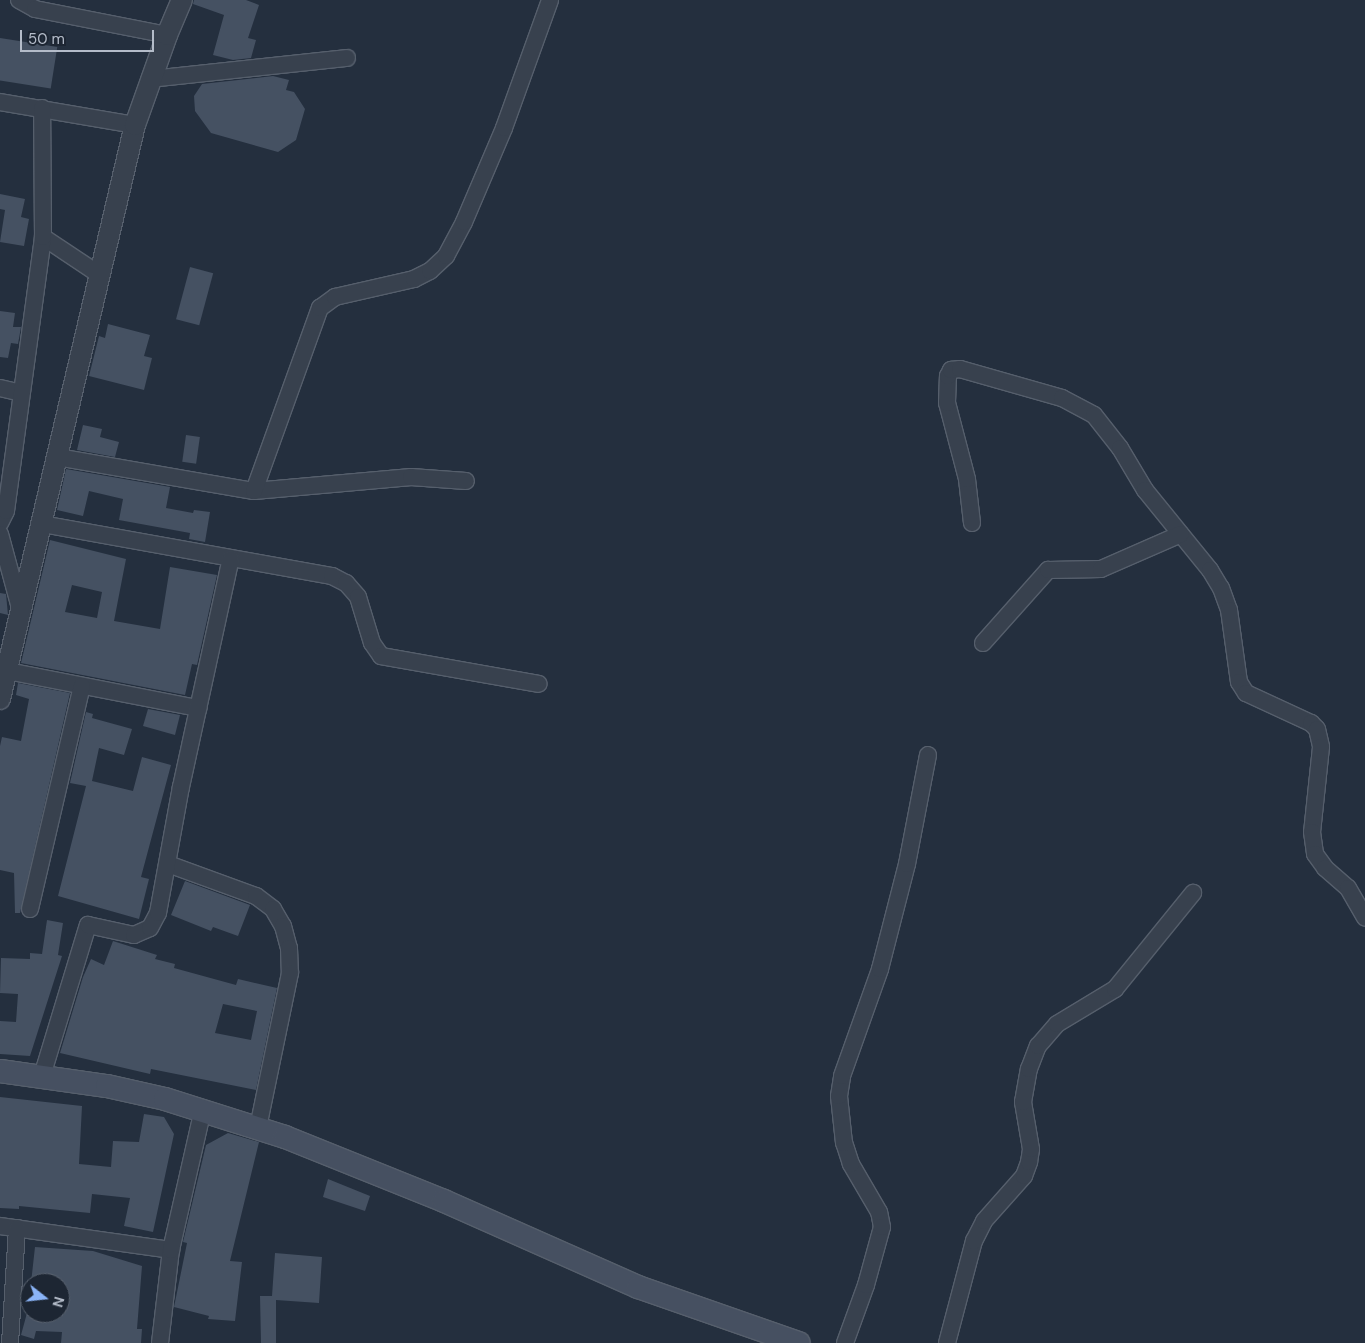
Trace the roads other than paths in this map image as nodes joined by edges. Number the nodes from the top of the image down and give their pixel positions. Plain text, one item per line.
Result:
1 (19, 0) edge
2 (182, 0) edge
3 (550, 0) edge
4 (166, 35) junction
5 (347, 58) dead end
6 (150, 79) junction
7 (0, 102) edge
8 (42, 108) junction
9 (135, 125) junction
10 (43, 237) junction
11 (100, 275) junction
12 (0, 388) edge
13 (20, 393) junction
14 (57, 457) junction
15 (466, 481) dead end
16 (254, 491) junction
17 (0, 523) edge
18 (972, 523) dead end
19 (42, 524) junction
20 (0, 534) edge
21 (1180, 534) junction
22 (231, 558) junction
23 (21, 612) junction
24 (983, 642) dead end
25 (7, 671) junction
26 (539, 684) dead end
27 (82, 686) junction
28 (0, 699) edge
29 (198, 708) junction
30 (928, 756) dead end
31 (168, 864) junction
32 (1193, 893) dead end
33 (30, 909) dead end
34 (1365, 918) edge
35 (0, 1071) edge
36 (42, 1076) junction
37 (202, 1109) junction
38 (258, 1128) junction
39 (0, 1226) edge
40 (17, 1228) junction
41 (171, 1250) junction
42 (10, 1343) edge
43 (160, 1343) edge
44 (799, 1343) edge
45 (845, 1343) edge
46 (947, 1343) edge

1 - 4 street
2 - 4 street
3 - 16 street
4 - 6 street
5 - 6 street
6 - 9 street
7 - 8 street
8 - 9 street
8 - 10 street
9 - 11 street
10 - 11 street
10 - 13 street
11 - 14 street
12 - 13 street
13 - 17 street
14 - 16 street
14 - 19 street
15 - 16 street
18 - 21 street
19 - 22 street
19 - 23 street
20 - 23 street
21 - 24 street
21 - 34 street
22 - 26 street
22 - 29 street
23 - 25 street
25 - 27 street
25 - 28 street
27 - 29 street
27 - 33 street
29 - 31 street
30 - 45 street
31 - 36 street
31 - 38 street
32 - 46 street
35 - 36 main road
36 - 37 main road
37 - 38 main road
37 - 41 street
38 - 44 main road
39 - 40 street
40 - 41 street
40 - 42 street
41 - 43 street

